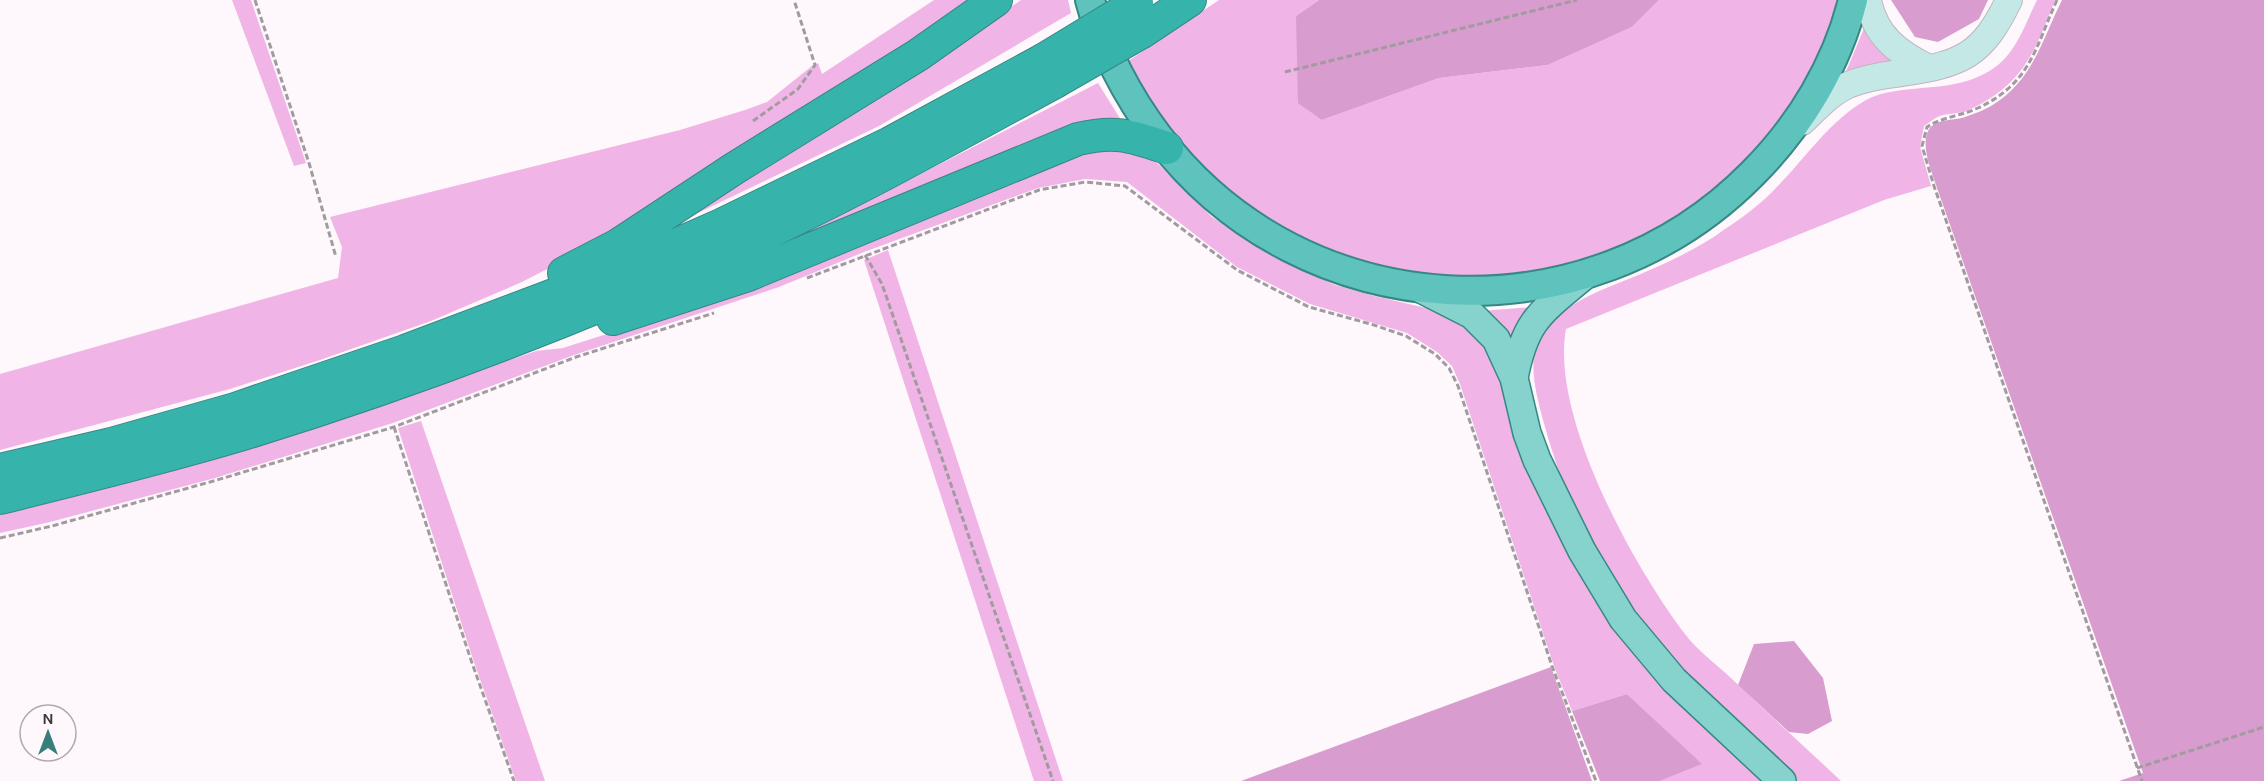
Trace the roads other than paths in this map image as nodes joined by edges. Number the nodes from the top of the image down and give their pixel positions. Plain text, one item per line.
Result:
1 (996, 0) edge
2 (1090, 0) edge
3 (1190, 0) edge
4 (1853, 0) edge
5 (1868, 0) edge
6 (2008, 0) edge
7 (1140, 12) edge
8 (1929, 68) junction
9 (1049, 71) junction
10 (1786, 136) junction
11 (1167, 148) junction
12 (1584, 276) junction
13 (1419, 288) junction
14 (526, 335) junction
15 (405, 351) junction
16 (1514, 378) junction
17 (0, 470) edge
18 (0, 498) edge
19 (1782, 781) edge

1 - 15 highway
2 - 11 highway
3 - 7 highway
4 - 10 highway
5 - 8 main road
6 - 8 main road
7 - 9 highway, bridge
8 - 10 main road
9 - 14 highway
9 - 15 highway
10 - 12 highway
11 - 13 highway
11 - 14 highway
12 - 13 highway
12 - 16 main road
13 - 16 main road
14 - 18 highway
15 - 17 highway
16 - 19 main road

